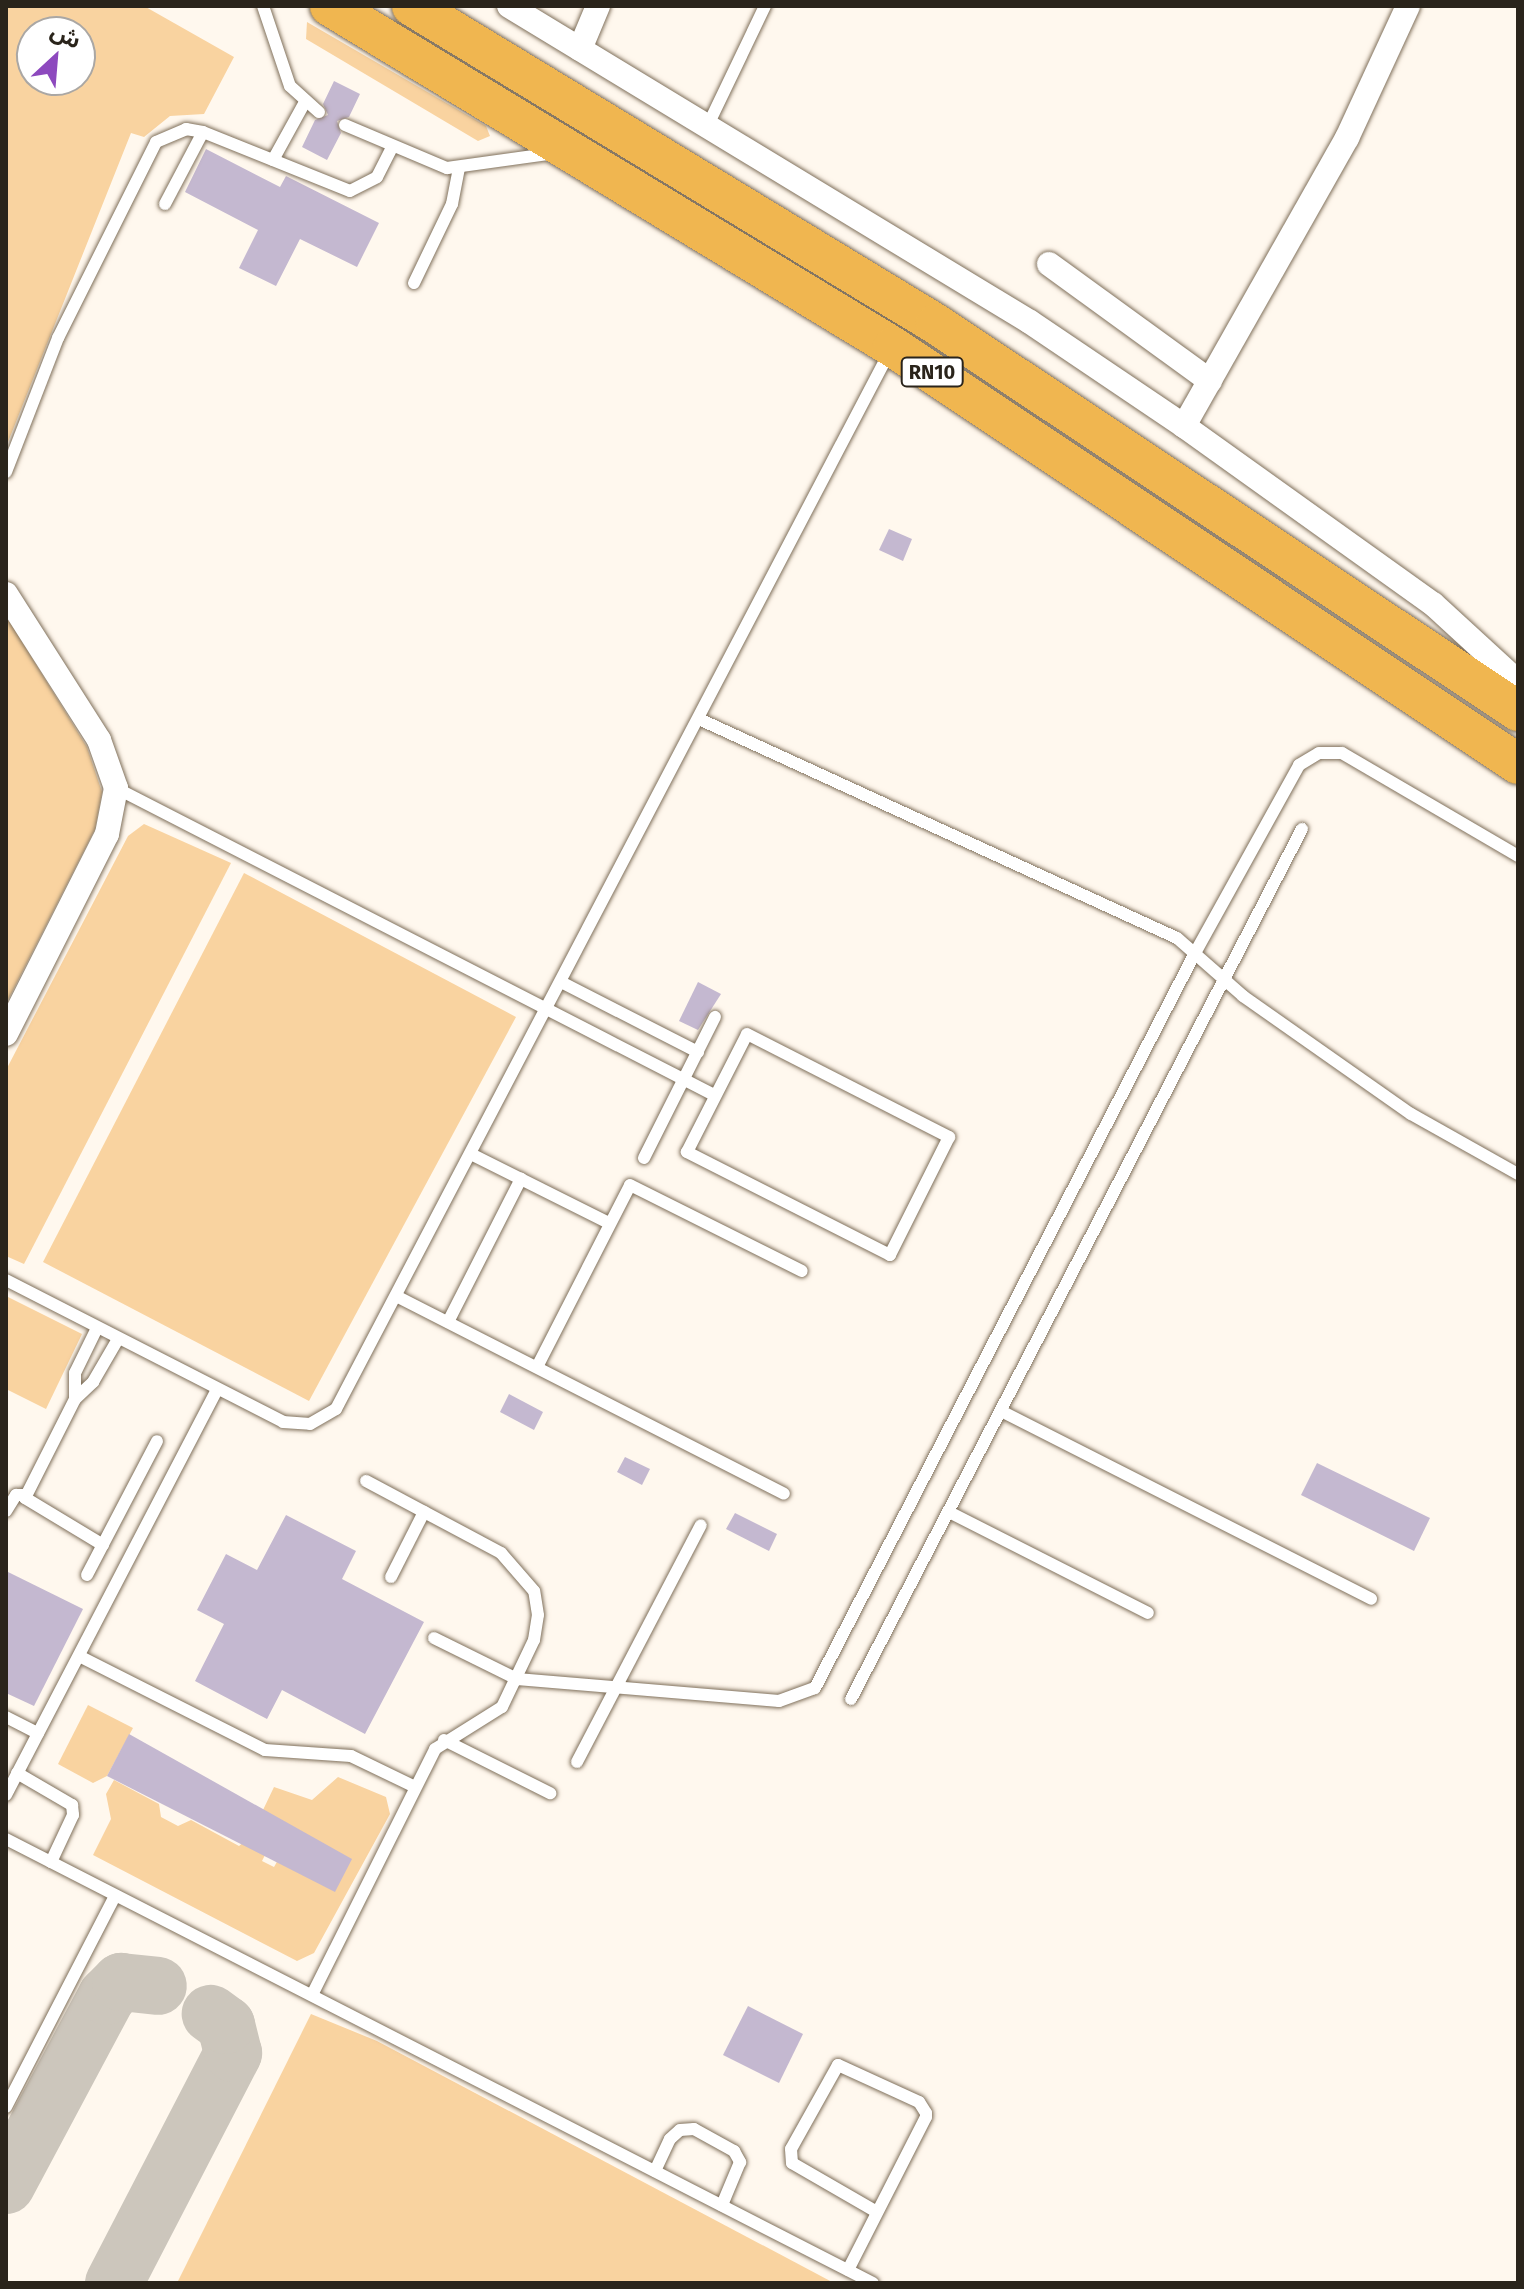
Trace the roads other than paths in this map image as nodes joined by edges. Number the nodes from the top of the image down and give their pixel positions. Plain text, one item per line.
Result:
1 (263, 6) edge
2 (330, 6) edge
3 (412, 6) edge
4 (509, 6) edge
5 (598, 6) edge
6 (765, 6) edge
7 (1408, 6) edge
8 (580, 49) junction
9 (305, 102) junction
10 (319, 112) dead end
11 (345, 125) dead end
12 (708, 125) junction
13 (203, 132) junction
14 (392, 148) junction
15 (568, 150) junction
16 (273, 160) junction
17 (459, 169) junction
18 (165, 204) dead end
19 (1049, 264) dead end
20 (414, 283) dead end
21 (893, 347) junction
22 (1210, 381) junction
23 (1184, 426) junction
24 (6, 472) edge
25 (6, 594) edge
26 (1518, 682) edge
27 (1518, 711) edge
28 (699, 719) junction
29 (1518, 764) edge
30 (116, 788) junction
31 (1302, 829) dead end
32 (1518, 856) edge
33 (1195, 953) junction
34 (1224, 981) junction
35 (561, 982) junction
36 (546, 1010) junction
37 (715, 1017) dead end
38 (6, 1034) edge
39 (698, 1052) junction
40 (684, 1080) junction
41 (714, 1095) junction
42 (471, 1154) junction
43 (644, 1158) dead end
44 (1518, 1174) edge
45 (521, 1179) junction
46 (609, 1223) junction
47 (802, 1271) dead end
48 (6, 1280) edge
49 (398, 1297) junction
50 (448, 1322) junction
51 (97, 1328) junction
52 (118, 1339) junction
53 (537, 1367) junction
54 (217, 1390) junction
55 (75, 1399) junction
56 (1001, 1411) junction
57 (157, 1441) dead end
58 (366, 1481) dead end
59 (784, 1494) dead end
60 (26, 1495) junction
61 (6, 1511) edge
62 (424, 1512) junction
63 (949, 1512) junction
64 (701, 1525) dead end
65 (103, 1545) junction
66 (87, 1575) dead end
67 (391, 1577) dead end
68 (1371, 1599) dead end
69 (1148, 1613) dead end
70 (434, 1638) dead end
71 (79, 1656) junction
72 (517, 1679) junction
73 (616, 1687) junction
74 (851, 1699) dead end
75 (6, 1717) edge
76 (38, 1733) junction
77 (444, 1740) junction
78 (577, 1762) dead end
79 (17, 1773) junction
80 (415, 1787) junction
81 (550, 1793) dead end
82 (6, 1795) edge
83 (6, 1839) edge
84 (51, 1862) junction
85 (115, 1896) junction
86 (312, 1995) junction
87 (6, 2107) edge
88 (655, 2171) junction
89 (722, 2205) junction
90 (877, 2212) junction
91 (848, 2270) junction
92 (873, 2283) edge

1 - 9 lane
2 - 15 highway, RN10
3 - 27 highway, RN10
4 - 8 street
5 - 8 street
6 - 12 lane
7 - 22 street
8 - 12 street
9 - 10 lane
9 - 16 lane
11 - 14 lane
12 - 23 street
13 - 16 lane
13 - 18 lane
13 - 24 lane
14 - 16 lane
14 - 17 lane
15 - 17 lane
15 - 21 highway, RN10
17 - 20 lane
19 - 22 street
21 - 28 lane
21 - 29 highway, RN10
22 - 23 street
23 - 26 street
25 - 30 street
28 - 33 lane
28 - 35 lane
30 - 36 lane
30 - 38 street
31 - 34 lane
32 - 33 lane
33 - 34 lane
33 - 73 lane
34 - 44 lane
34 - 56 lane
35 - 36 lane
35 - 39 lane
36 - 40 lane
36 - 42 lane
37 - 39 lane
39 - 40 lane
40 - 41 lane
40 - 43 lane
41 - 41 lane
42 - 45 lane
42 - 49 lane
45 - 46 lane
45 - 50 lane
46 - 47 lane
46 - 53 lane
48 - 51 lane
49 - 50 lane
49 - 54 lane
50 - 53 lane
51 - 52 lane
51 - 55 lane
52 - 54 lane
52 - 55 lane
53 - 59 lane
54 - 71 lane
55 - 60 lane
56 - 63 lane
56 - 68 lane
57 - 65 lane
58 - 62 lane
60 - 61 lane
60 - 65 lane
62 - 67 lane
62 - 72 lane
63 - 69 lane
63 - 74 lane
64 - 73 lane
65 - 66 lane
70 - 72 lane
71 - 76 lane
71 - 80 lane
72 - 73 lane
72 - 77 lane
73 - 78 lane
75 - 76 lane
76 - 79 lane
77 - 80 lane
77 - 81 lane
79 - 82 lane
79 - 84 lane
80 - 86 lane
83 - 84 lane
84 - 85 lane
85 - 86 lane
85 - 87 lane
86 - 88 lane
88 - 89 lane
88 - 89 lane
89 - 91 lane
90 - 90 lane
90 - 91 lane
91 - 92 lane

